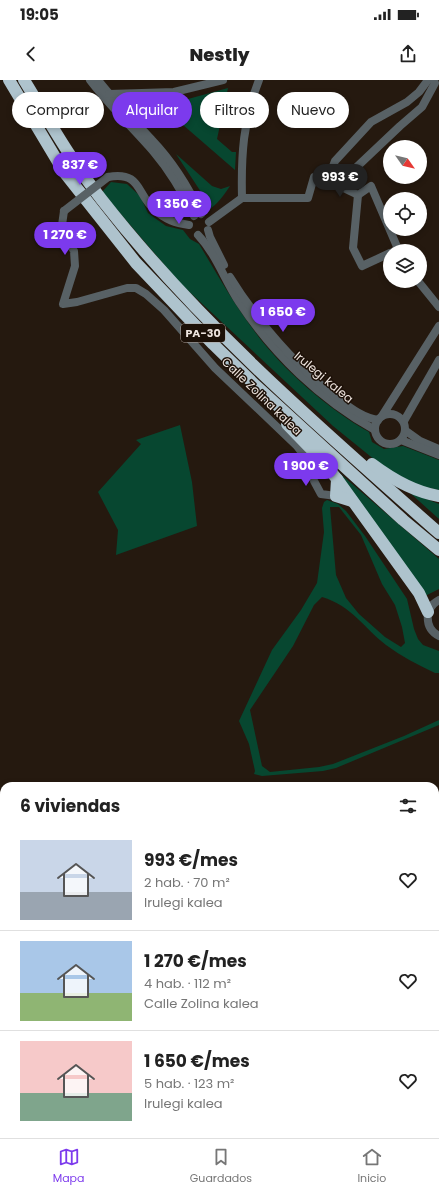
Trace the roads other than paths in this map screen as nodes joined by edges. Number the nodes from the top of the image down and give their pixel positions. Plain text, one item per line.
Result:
1 (9, 80) edge
2 (24, 80) edge
3 (90, 80) edge
4 (98, 80) edge
5 (223, 80) edge
6 (259, 80) edge
7 (428, 80) edge
8 (434, 80) edge
9 (109, 94) junction
10 (345, 178) junction
11 (330, 180) junction
12 (369, 187) junction
13 (358, 195) junction
14 (242, 198) junction
15 (198, 215) junction
16 (189, 225) junction
17 (209, 226) junction
18 (198, 235) junction
19 (394, 244) edge
20 (383, 256) edge
21 (424, 288) edge
22 (439, 307) edge
23 (439, 326) edge
24 (244, 354) junction
25 (226, 356) junction
26 (439, 360) edge
27 (380, 418) junction
28 (404, 421) junction
29 (375, 430) junction
30 (406, 431) junction
31 (401, 440) junction
32 (439, 449) edge
33 (439, 455) edge
34 (337, 479) junction
35 (336, 496) junction
36 (439, 496) edge
37 (352, 500) junction
38 (439, 533) edge
39 (439, 550) edge
40 (439, 600) edge
41 (428, 612) junction
42 (439, 636) edge

1 - 25 highway, PA-30
2 - 24 highway, PA-30
3 - 15 street
4 - 9 street
5 - 9 street
6 - 14 street
7 - 11 street
8 - 10 street
9 - 15 street
10 - 11 street
10 - 12 street
11 - 13 street
11 - 14 street
12 - 13 street
12 - 19 street
13 - 20 street
14 - 17 street
15 - 16 street
15 - 17 street
16 - 18 street
16 - 35 street, Calle Zolina kalea, bridge
17 - 18 street
17 - 27 street, Irulegi kalea
18 - 29 street, Irulegi kalea
21 - 22 street
23 - 27 street
24 - 36 highway
24 - 38 highway, PA-30
25 - 34 highway
25 - 39 highway, PA-30
26 - 28 street
27 - 28 street
27 - 29 street
28 - 30 street
29 - 31 street
30 - 31 street
30 - 32 street
31 - 33 street
34 - 35 highway
34 - 37 highway
35 - 37 highway
37 - 41 highway
40 - 41 street
41 - 42 street

